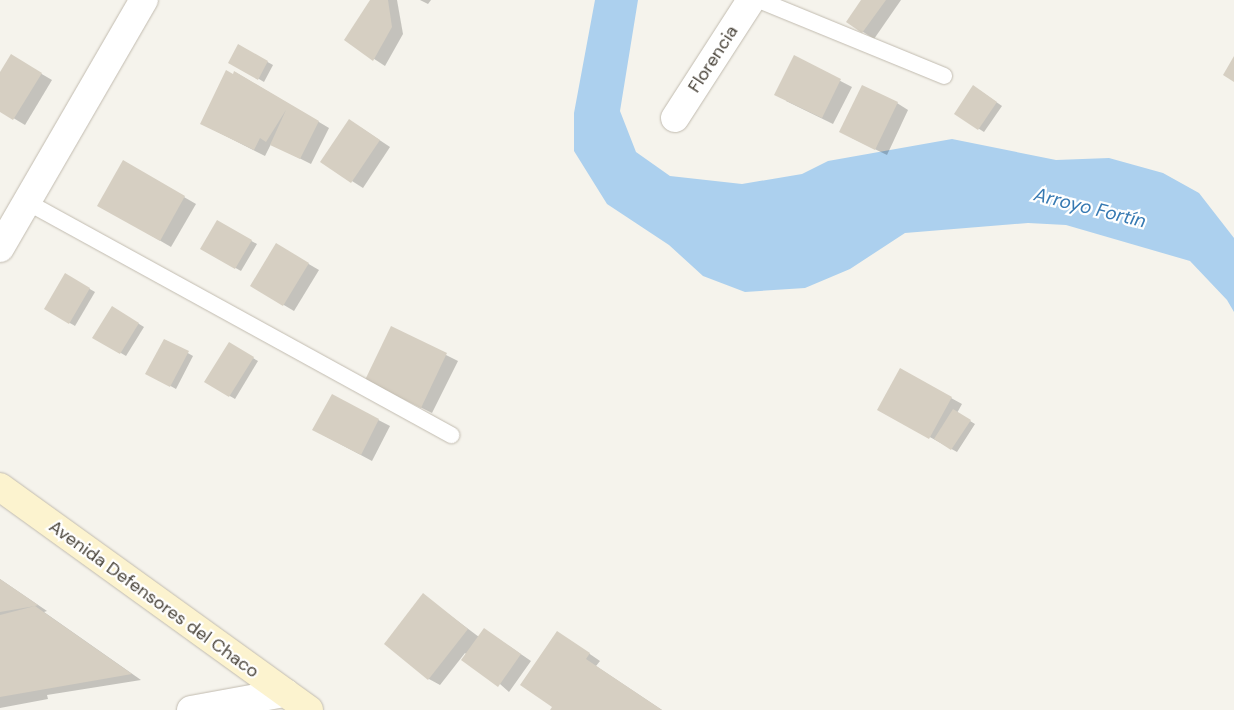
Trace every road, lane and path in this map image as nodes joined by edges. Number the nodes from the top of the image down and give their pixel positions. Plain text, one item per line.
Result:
1 (144, 0) edge
2 (751, 0) edge
3 (758, 0) edge
4 (944, 76) dead end
5 (676, 118) dead end
6 (28, 203) junction
7 (0, 248) edge
8 (451, 435) dead end
9 (0, 488) edge
10 (285, 693) junction
11 (191, 710) edge
12 (309, 710) edge

1 - 6 street
2 - 5 street, Florencia
3 - 4 lane
6 - 7 street
6 - 8 lane
9 - 10 main road, Avenida Defensores del Chaco
10 - 11 street
10 - 12 main road, Avenida Defensores del Chaco

